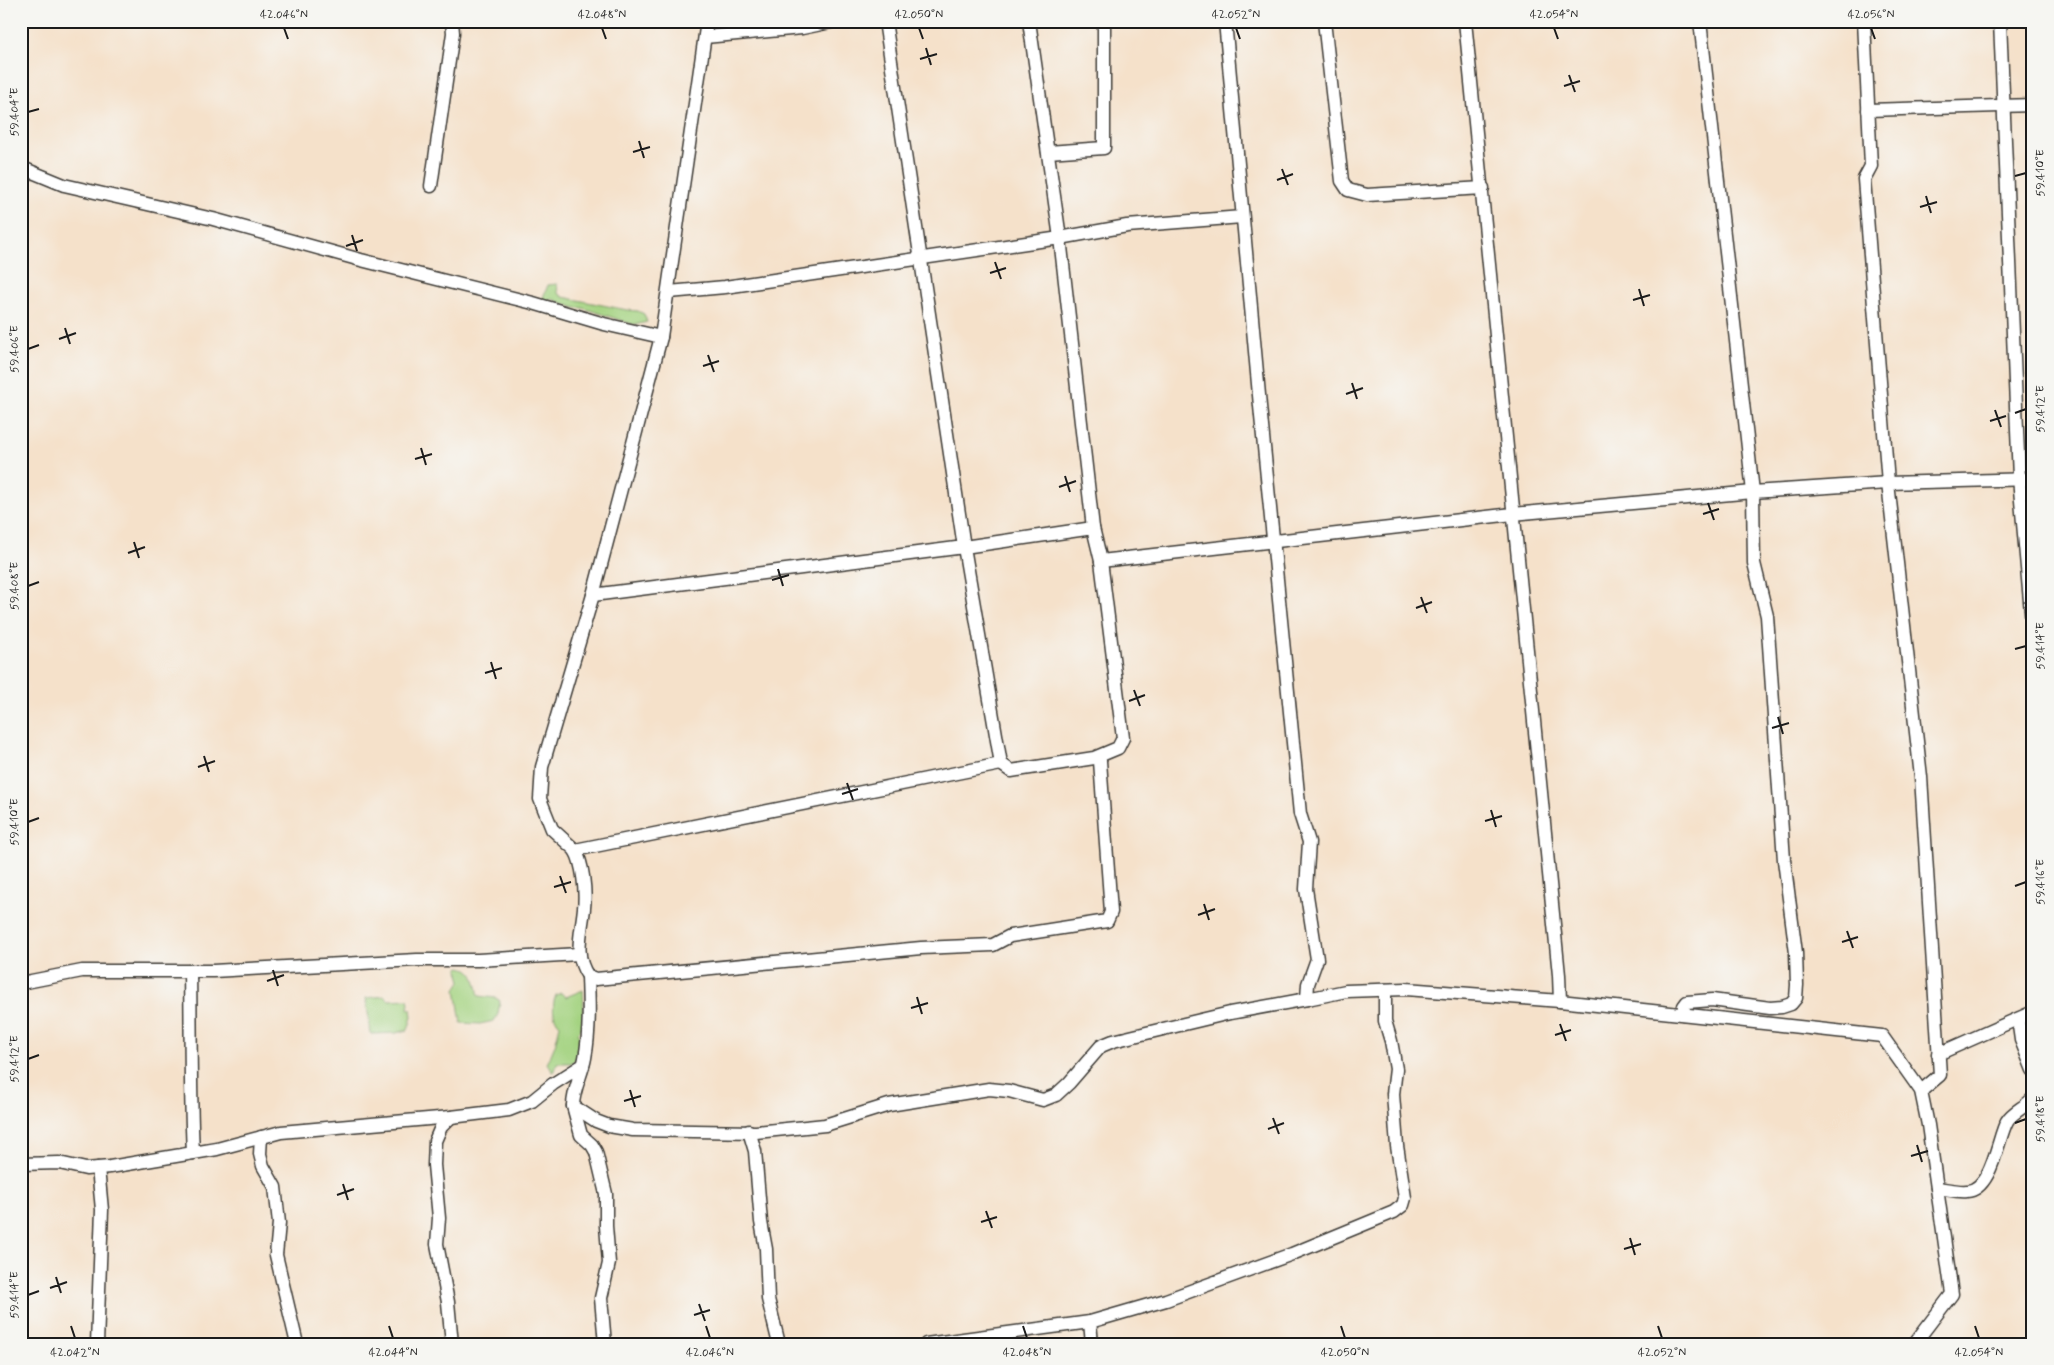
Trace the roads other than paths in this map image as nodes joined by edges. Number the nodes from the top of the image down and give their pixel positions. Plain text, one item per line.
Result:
1 (452, 21) edge
2 (706, 21) edge
3 (836, 21) edge
4 (885, 21) edge
5 (1029, 21) edge
6 (1104, 21) edge
7 (1226, 21) edge
8 (1324, 21) edge
9 (1466, 21) edge
10 (1700, 21) edge
11 (1864, 21) edge
12 (2000, 21) edge
13 (704, 38) junction
14 (2004, 105) junction
15 (2033, 105) edge
16 (1868, 110) junction
17 (1048, 152) junction
18 (21, 165) edge
19 (431, 186) dead end
20 (1483, 188) junction
21 (1242, 217) junction
22 (1060, 238) junction
23 (920, 258) junction
24 (669, 292) junction
25 (661, 337) junction
26 (2019, 478) junction
27 (2033, 479) edge
28 (1888, 483) junction
29 (1753, 492) junction
30 (1513, 514) junction
31 (1093, 528) junction
32 (1274, 541) junction
33 (964, 547) junction
34 (1101, 560) junction
35 (594, 595) junction
36 (2033, 635) edge
37 (1100, 761) dead end
38 (1001, 764) junction
39 (575, 850) junction
40 (579, 954) junction
41 (190, 971) junction
42 (588, 976) junction
43 (21, 983) edge
44 (1385, 990) junction
45 (1307, 999) junction
46 (1560, 1001) junction
47 (2033, 1012) edge
48 (1683, 1014) junction
49 (2018, 1019) junction
50 (1938, 1054) junction
51 (583, 1065) junction
52 (2033, 1070) edge
53 (1921, 1091) junction
54 (2033, 1098) edge
55 (574, 1106) junction
56 (451, 1117) junction
57 (749, 1131) junction
58 (261, 1137) junction
59 (193, 1153) junction
60 (21, 1164) edge
61 (98, 1168) junction
62 (1937, 1188) junction
63 (1090, 1322) junction
64 (97, 1344) edge
65 (296, 1344) edge
66 (452, 1344) edge
67 (605, 1344) edge
68 (779, 1344) edge
69 (926, 1344) edge
70 (1092, 1344) edge
71 (1914, 1344) edge

1 - 19 street
2 - 13 street
3 - 13 street
4 - 23 street
5 - 17 street
6 - 17 street
7 - 21 street
8 - 20 street
9 - 20 street
10 - 29 street
11 - 16 street
12 - 14 street
13 - 24 street
14 - 15 street
14 - 16 street
14 - 26 street
16 - 28 street
17 - 22 street
18 - 25 street
20 - 30 street
21 - 22 street
21 - 32 street
22 - 23 street
22 - 31 street
23 - 24 street
23 - 33 street
24 - 25 street
25 - 35 street
26 - 27 street
26 - 28 street
26 - 36 street
28 - 29 street
28 - 50 street
29 - 30 street
29 - 48 street
30 - 32 street
30 - 46 street
31 - 33 street
31 - 34 street
32 - 34 street
32 - 45 street
33 - 35 street
33 - 38 street
34 - 38 street
35 - 39 street
37 - 42 street
38 - 39 street
39 - 40 street
40 - 41 street
40 - 42 street
41 - 43 street
41 - 59 street
42 - 51 street
44 - 45 street
44 - 46 street
44 - 63 street
45 - 57 street
46 - 48 street
47 - 49 street
48 - 53 street
49 - 50 street
49 - 52 street
50 - 53 street
51 - 55 street
51 - 56 street
53 - 62 street
54 - 62 street
55 - 57 street
55 - 67 street
56 - 58 street
56 - 66 street
57 - 68 street
58 - 59 street
58 - 65 street
59 - 61 street
60 - 61 street
61 - 64 street
62 - 71 street
63 - 69 street
63 - 70 street

